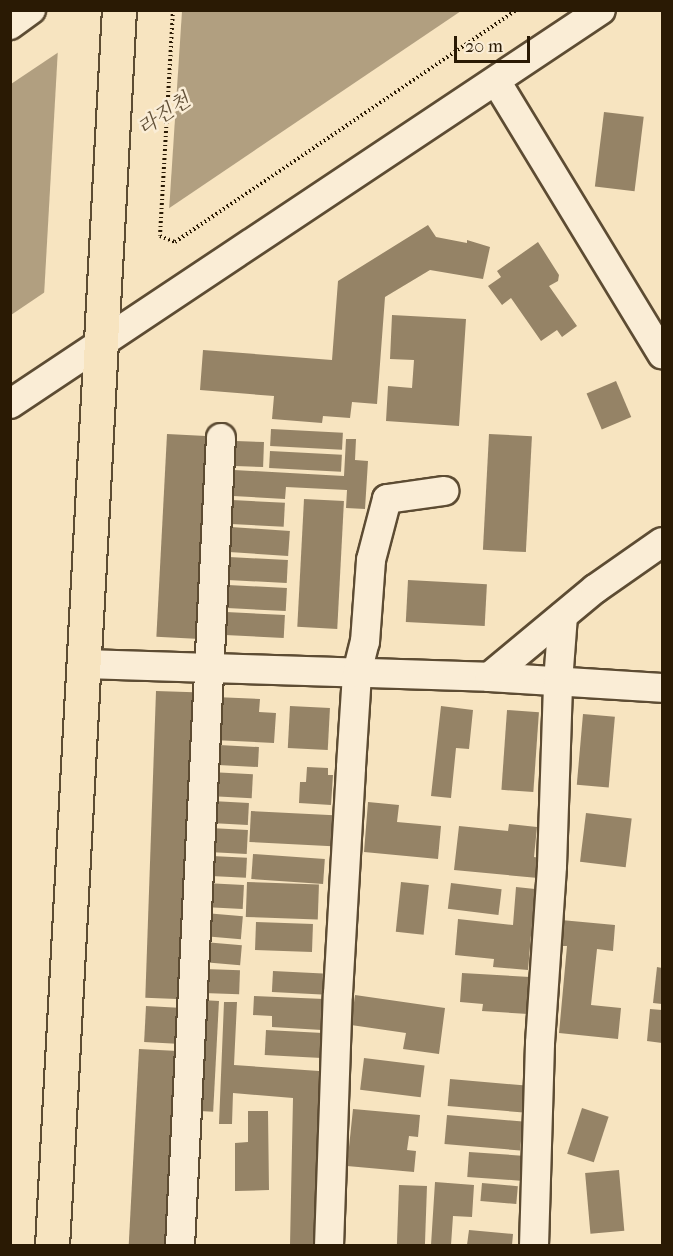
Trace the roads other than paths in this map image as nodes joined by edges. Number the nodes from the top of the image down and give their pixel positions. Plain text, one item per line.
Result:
1 (31, 10) edge
2 (119, 10) edge
3 (601, 10) edge
4 (10, 24) edge
5 (496, 81) junction
6 (103, 345) junction
7 (663, 354) edge
8 (10, 404) edge
9 (221, 438) dead end
10 (444, 491) dead end
11 (663, 542) edge
12 (563, 616) junction
13 (83, 664) junction
14 (210, 668) junction
15 (357, 673) junction
16 (489, 677) junction
17 (558, 682) junction
18 (663, 688) edge
19 (52, 1245) edge
20 (180, 1245) edge
21 (329, 1245) edge
22 (534, 1245) edge

1 - 4 street
2 - 6 main road
3 - 5 street
5 - 6 street
5 - 7 street
6 - 8 street
6 - 13 main road
9 - 14 street
10 - 15 street
11 - 12 street
12 - 16 street
12 - 17 street
13 - 14 street
13 - 19 main road
14 - 15 street
14 - 20 street
15 - 16 street
15 - 21 street
16 - 17 street
17 - 18 street
17 - 22 street

